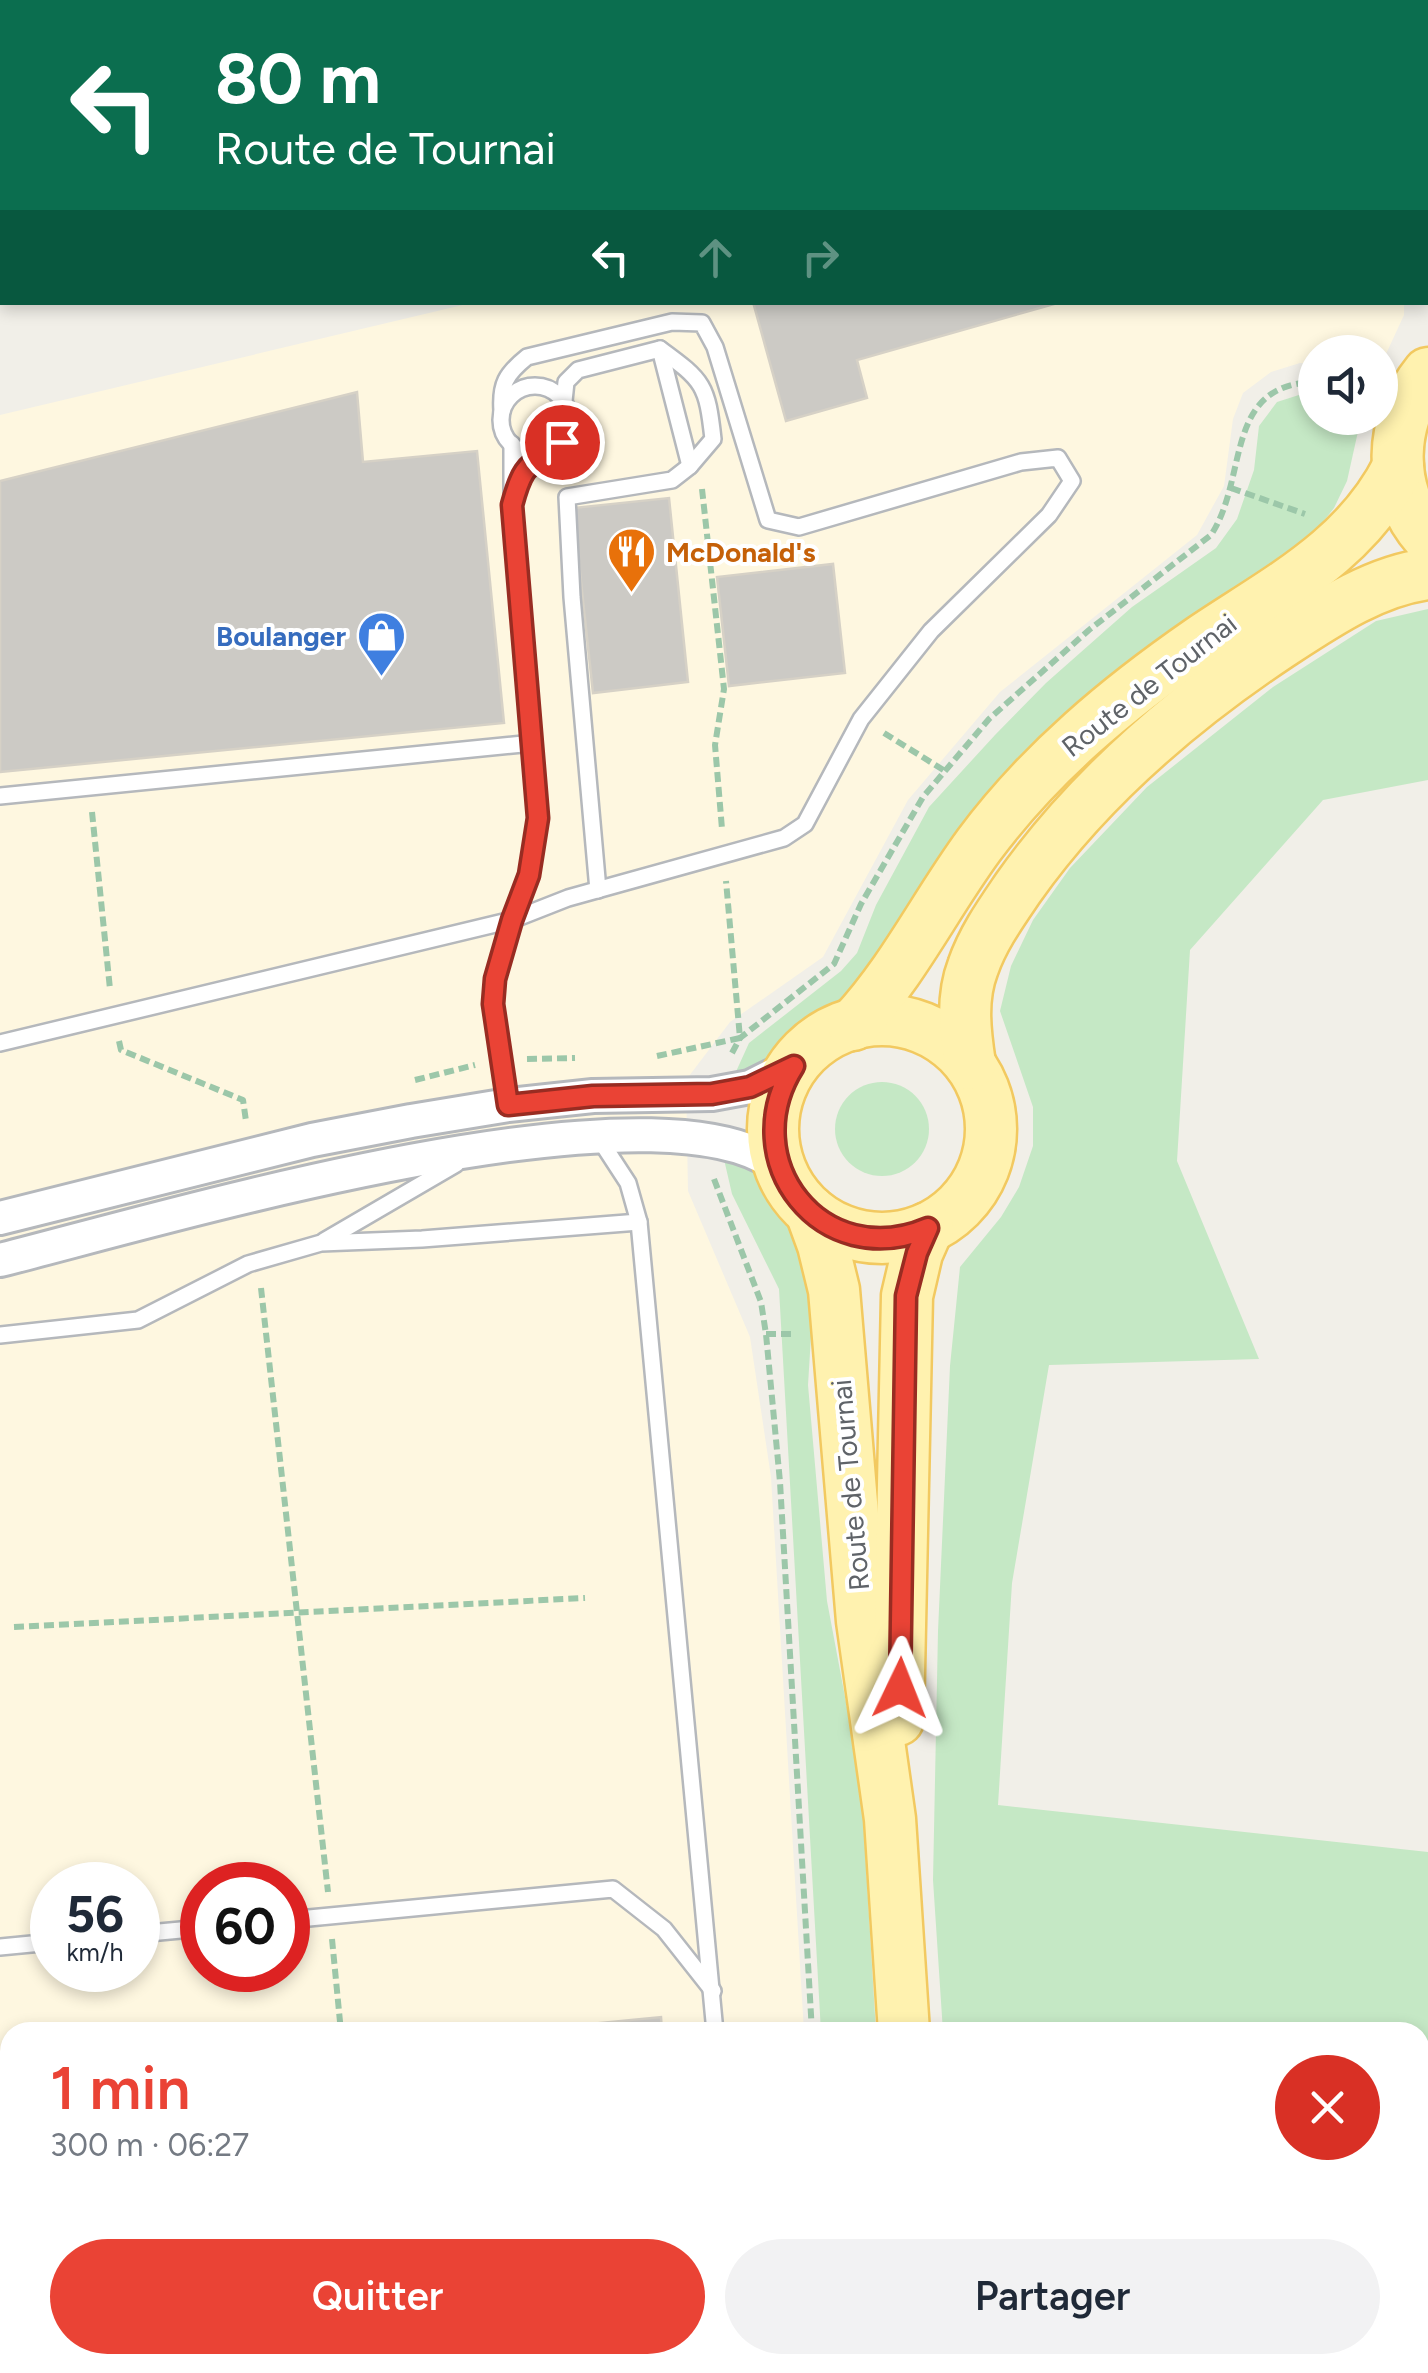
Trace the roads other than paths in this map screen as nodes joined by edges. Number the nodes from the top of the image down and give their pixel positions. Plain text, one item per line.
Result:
1 (660, 348) junction
2 (1425, 373) edge
3 (564, 401) junction
4 (502, 411) junction
5 (512, 444) junction
6 (542, 454) junction
7 (1398, 467) junction
8 (688, 468) junction
9 (512, 505) junction
10 (1428, 537) edge
11 (1428, 574) edge
12 (533, 743) junction
13 (0, 796) edge
14 (598, 890) junction
15 (512, 920) junction
16 (853, 1024) junction
17 (0, 1043) edge
18 (970, 1064) junction
19 (794, 1066) junction
20 (508, 1105) junction
21 (598, 1136) junction
22 (482, 1149) junction
23 (779, 1167) junction
24 (811, 1212) junction
25 (0, 1218) edge
26 (638, 1222) junction
27 (928, 1228) junction
28 (321, 1242) junction
29 (0, 1260) edge
30 (0, 1335) edge
31 (890, 1819) junction
32 (310, 1918) edge
33 (30, 1944) edge
34 (0, 1947) edge
35 (713, 1992) junction
36 (714, 2022) edge
37 (903, 2022) edge

1 - 3 lane
1 - 8 lane
1 - 8 lane
2 - 7 main road, Route de Tournai
3 - 4 lane
3 - 6 lane
4 - 5 lane
4 - 14 lane
5 - 6 lane
5 - 9 lane
6 - 9 lane
7 - 10 main road, Route de Tournai
7 - 16 main road, Route de Tournai
8 - 14 lane
9 - 12 lane
11 - 18 main road, Route de Tournai
12 - 13 lane
12 - 15 lane
14 - 15 lane
15 - 17 lane
15 - 20 lane
16 - 18 main road, Route de Tournai
16 - 19 main road, Route de Tournai
18 - 27 main road, Route de Tournai
19 - 20 street
19 - 23 main road, Route de Tournai
20 - 25 street
21 - 22 street
21 - 23 street
21 - 26 lane
22 - 28 lane
22 - 29 street
23 - 24 main road, Route de Tournai
24 - 27 main road, Route de Tournai
24 - 31 main road, Route de Tournai
26 - 28 lane
26 - 35 lane
27 - 31 main road, Route de Tournai
28 - 30 lane
31 - 37 main road, Route de Tournai
32 - 35 lane
33 - 34 lane
35 - 36 lane

